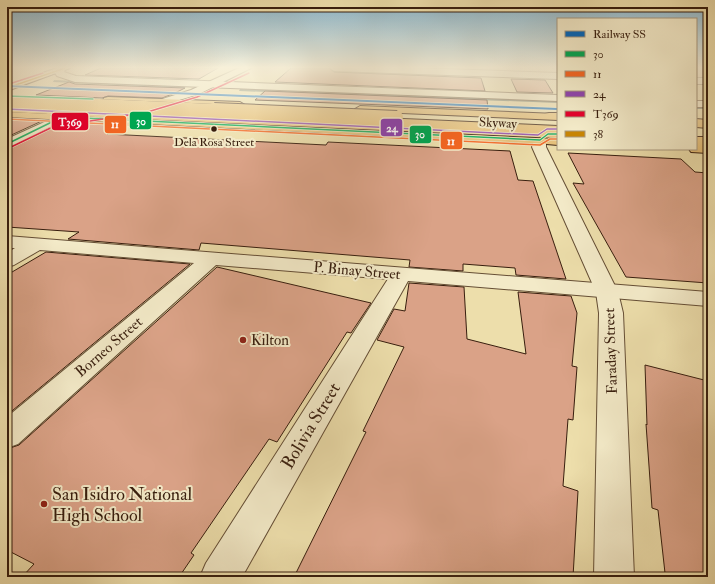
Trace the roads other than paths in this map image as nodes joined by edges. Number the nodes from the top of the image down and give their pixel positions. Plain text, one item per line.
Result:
1 (29, 95) edge
2 (183, 95) edge
3 (203, 95) edge
4 (545, 95) edge
5 (7, 96) edge
6 (34, 97) junction
7 (557, 98) edge
8 (7, 100) edge
9 (164, 102) junction
10 (256, 105) junction
11 (7, 108) edge
12 (7, 114) edge
13 (62, 117) junction
14 (395, 122) junction
15 (697, 123) edge
16 (708, 124) edge
17 (697, 128) edge
18 (555, 129) edge
19 (708, 129) edge
20 (697, 132) edge
21 (708, 132) edge
22 (697, 140) edge
23 (708, 140) edge
24 (7, 144) edge
25 (697, 149) edge
26 (708, 149) edge
27 (7, 242) edge
28 (35, 244) junction
29 (211, 259) junction
30 (7, 261) edge
31 (401, 275) junction
32 (607, 292) junction
33 (708, 299) edge
34 (7, 435) edge
35 (220, 577) edge
36 (614, 577) edge

1 - 6 main road
2 - 9 street
3 - 10 main road
4 - 7 street
5 - 6 main road
6 - 9 main road
8 - 14 main road, bridge
8 - 18 main road, Skyway, bridge
9 - 10 main road
10 - 18 main road
11 - 14 main road, bridge
11 - 18 main road, Skyway, bridge
12 - 13 main road
13 - 18 main road
13 - 24 street
14 - 18 main road
15 - 16 main road
17 - 19 main road
18 - 32 street, Faraday Street
20 - 21 main road
22 - 23 main road
25 - 26 main road
27 - 28 street, P. Binay Street
28 - 29 street, P. Binay Street
28 - 30 street
29 - 31 street, P. Binay Street
29 - 34 street, Borneo Street
31 - 32 street, P. Binay Street
31 - 35 street, Bolivia Street
32 - 33 street, P. Binay Street
32 - 36 street, Faraday Street

